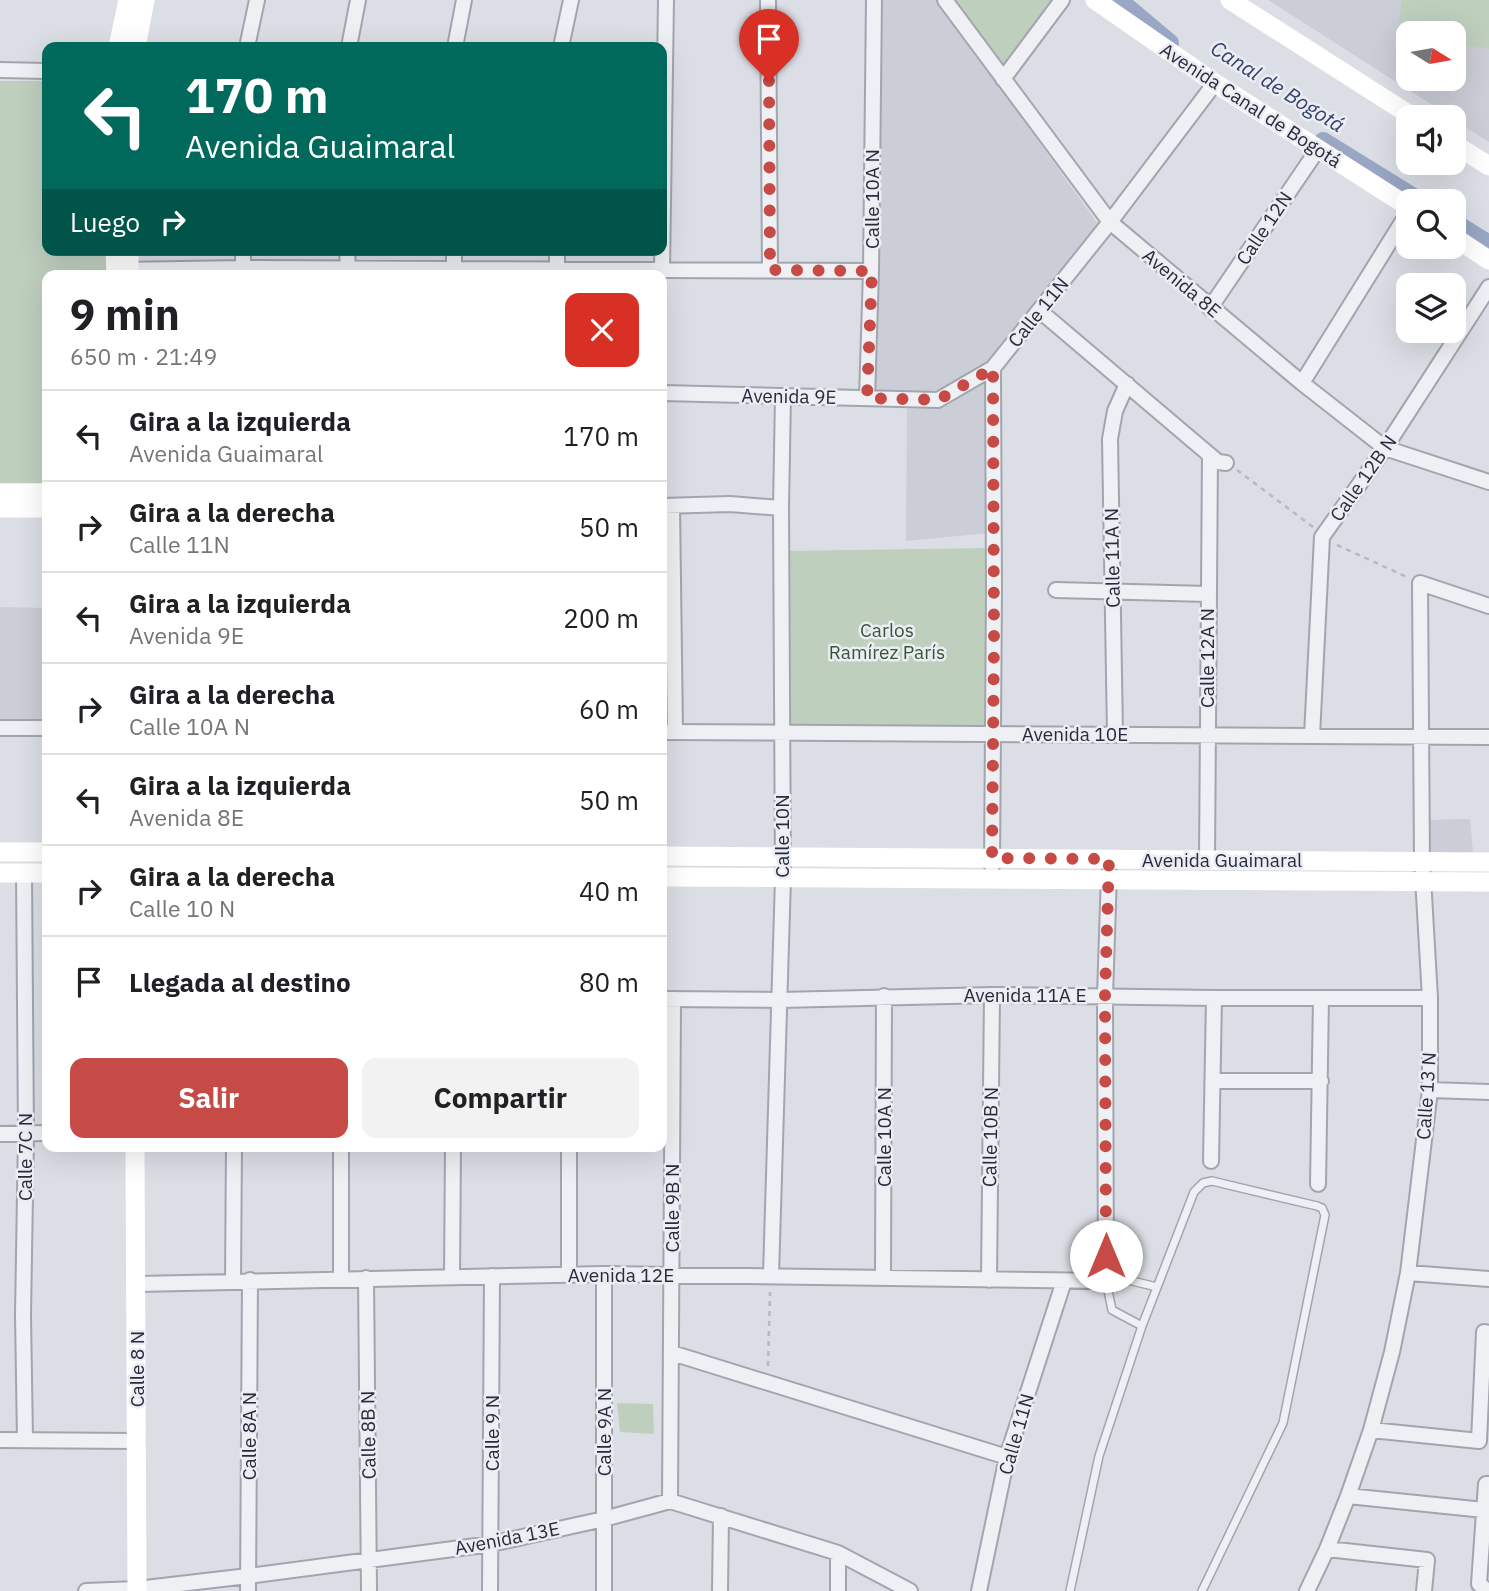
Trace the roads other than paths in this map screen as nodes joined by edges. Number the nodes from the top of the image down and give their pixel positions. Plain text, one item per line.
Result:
1 (128, 0) edge
2 (145, 0) edge
3 (257, 0) edge
4 (358, 0) edge
5 (464, 0) edge
6 (571, 0) edge
7 (666, 0) edge
8 (768, 0) edge
9 (874, 0) edge
10 (945, 0) edge
11 (1062, 0) edge
12 (1095, 0) edge
13 (1230, 0) edge
14 (119, 42) edge
15 (137, 42) edge
16 (248, 42) edge
17 (350, 42) edge
18 (456, 42) edge
19 (562, 42) edge
20 (665, 42) edge
21 (0, 70) edge
22 (42, 71) edge
23 (1003, 79) junction
24 (1215, 83) junction
25 (1396, 106) edge
26 (1318, 149) junction
27 (1466, 152) edge
28 (1489, 166) edge
29 (1396, 200) edge
30 (1110, 222) junction
31 (1396, 230) edge
32 (1466, 245) edge
33 (243, 256) edge
34 (347, 256) edge
35 (662, 256) edge
36 (1489, 260) edge
37 (122, 265) edge
38 (243, 268) junction
39 (348, 268) junction
40 (401, 270) edge
41 (662, 270) joint
42 (770, 270) junction
43 (872, 271) junction
44 (1489, 287) edge
45 (1210, 308) junction
46 (1040, 311) junction
47 (993, 368) junction
48 (1302, 383) junction
49 (1127, 384) junction
50 (667, 393) edge
51 (783, 396) junction
52 (867, 398) junction
53 (1385, 448) junction
54 (1210, 455) junction
55 (1227, 463) road end
56 (1489, 482) edge
57 (0, 492) edge
58 (42, 493) edge
59 (667, 506) edge
60 (0, 508) edge
61 (42, 508) edge
62 (780, 508) junction
63 (1056, 590) dead end
64 (1113, 591) junction
65 (1208, 594) junction
66 (1489, 606) edge
67 (0, 728) edge
68 (42, 729) edge
69 (668, 732) edge
70 (783, 733) junction
71 (994, 734) junction
72 (1115, 734) junction
73 (1207, 736) junction
74 (1312, 736) junction
75 (1420, 736) junction
76 (1489, 737) edge
77 (0, 852) edge
78 (42, 852) edge
79 (667, 856) edge
80 (783, 857) junction
81 (992, 858) junction
82 (1109, 859) junction
83 (1207, 860) junction
84 (1422, 861) junction
85 (1489, 862) edge
86 (0, 873) edge
87 (24, 873) junction
88 (42, 873) edge
89 (667, 877) edge
90 (783, 878) junction
91 (992, 879) junction
92 (1109, 879) junction
93 (1423, 881) junction
94 (1489, 882) edge
95 (992, 995) junction
96 (884, 996) junction
97 (1105, 996) junction
98 (1214, 998) junction
99 (1321, 998) junction
100 (1430, 998) junction
101 (667, 999) edge
102 (780, 1000) junction
103 (1213, 1081) junction
104 (1321, 1081) junction
105 (1430, 1090) junction
106 (1489, 1092) edge
107 (42, 1133) edge
108 (0, 1134) edge
109 (26, 1134) junction
110 (135, 1152) edge
111 (234, 1152) edge
112 (341, 1152) edge
113 (453, 1152) edge
114 (569, 1152) edge
115 (1211, 1161) dead end
116 (1318, 1184) dead end
117 (1409, 1273) junction
118 (569, 1274) junction
119 (604, 1274) junction
120 (672, 1275) junction
121 (771, 1275) junction
122 (452, 1276) junction
123 (492, 1276) junction
124 (883, 1277) junction
125 (366, 1278) junction
126 (341, 1279) junction
127 (1489, 1279) edge
128 (250, 1280) junction
129 (989, 1280) junction
130 (233, 1281) junction
131 (1064, 1281) junction
132 (1106, 1282) junction
133 (137, 1284) junction
134 (1157, 1287) junction
135 (1142, 1326) junction
136 (1489, 1333) edge
137 (672, 1353) junction
138 (1371, 1430) junction
139 (0, 1440) edge
140 (25, 1440) junction
141 (137, 1441) junction
142 (1007, 1457) junction
143 (1489, 1484) edge
144 (1348, 1496) junction
145 (670, 1501) junction
146 (1484, 1510) junction
147 (721, 1516) junction
148 (604, 1519) junction
149 (491, 1544) junction
150 (1327, 1549) junction
151 (838, 1553) junction
152 (369, 1560) junction
153 (248, 1584) edge
154 (137, 1590) edge
155 (86, 1591) edge
156 (369, 1591) edge
157 (490, 1591) edge
158 (604, 1591) edge
159 (720, 1591) edge
160 (838, 1591) edge
161 (910, 1591) edge
162 (979, 1591) edge
163 (1070, 1591) edge
164 (1202, 1591) edge
165 (1307, 1591) edge
166 (1424, 1591) edge
167 (1488, 1591) edge

1 - 14 street
2 - 15 street
3 - 16 street
4 - 17 street
5 - 18 street
6 - 19 street
7 - 20 street
8 - 42 street
9 - 43 street, Calle 10A N
10 - 23 street, Avenida 8E
11 - 23 street
12 - 24 street, Avenida Canal de Bogotá
13 - 25 street
21 - 22 street
23 - 30 street, Avenida 8E
24 - 26 street, Avenida Canal de Bogotá
24 - 30 street, Calle 11N
26 - 29 street, Avenida Canal de Bogotá
26 - 45 street, Calle 12N
27 - 28 street
30 - 45 street, Avenida 8E
30 - 46 street, Calle 11N
31 - 48 street
32 - 36 street
33 - 38 street
34 - 39 street
35 - 41 street
37 - 38 street
38 - 39 street
39 - 40 street
41 - 42 street
42 - 43 street
43 - 52 street, Calle 10A N
44 - 53 street, Calle 12B N
45 - 48 street, Avenida 8E
46 - 47 street, Calle 11N
46 - 49 street
47 - 52 street, Avenida 9E
47 - 71 street
48 - 53 street, Avenida 8E
49 - 54 street
49 - 64 street, Calle 11A N
50 - 51 street, Avenida 9E
51 - 52 street, Avenida 9E
51 - 62 street, Calle 10N
53 - 56 street, Avenida 8E
53 - 74 street, Calle 12B N
54 - 55 street
54 - 65 street, Calle 12A N
57 - 58 street
59 - 62 street
59 - 69 street
60 - 61 street
62 - 70 street, Calle 10N
63 - 64 street
64 - 65 street
64 - 72 street, Calle 11A N
65 - 73 street, Calle 12A N
66 - 75 street, Calle 13 N
67 - 68 street
69 - 70 street, Avenida 10E
70 - 71 street, Avenida 10E
70 - 80 street, Calle 10N
71 - 72 street, Avenida 10E
71 - 81 street
72 - 73 street, Avenida 10E
73 - 74 street, Avenida 10E
73 - 83 street, Calle 12A N
74 - 75 street, Avenida 10E
75 - 76 street, Avenida 10E
75 - 84 street, Calle 13 N
77 - 78 street
79 - 80 street, Avenida Guaimaral
80 - 81 street, Avenida Guaimaral
80 - 90 street, Calle 10N
81 - 82 street, Avenida Guaimaral
81 - 91 street
82 - 83 street, Avenida Guaimaral
82 - 92 street
83 - 84 street, Avenida Guaimaral
84 - 85 street, Avenida Guaimaral
84 - 93 street, Calle 13 N
86 - 87 street
87 - 88 street
87 - 109 street, Calle 7C N
89 - 90 street, Avenida Guaimaral
90 - 91 street, Avenida Guaimaral
90 - 102 street, Calle 10N
91 - 92 street, Avenida Guaimaral
92 - 93 street, Avenida Guaimaral
92 - 97 street
93 - 94 street, Avenida Guaimaral
93 - 100 street, Calle 13 N
95 - 96 street, Avenida 11A E
95 - 97 street, Avenida 11A E
95 - 129 street, Calle 10B N
96 - 102 street, Avenida 11A E
96 - 124 street, Calle 10A N
97 - 98 street, Avenida 11A E
97 - 132 street
98 - 99 street, Avenida 11A E
98 - 103 street
99 - 100 street, Avenida 11A E
99 - 104 street
100 - 105 street, Calle 13 N
101 - 102 street, Avenida 11A E
101 - 120 street, Calle 9B N
102 - 121 street, Calle 10N
103 - 104 street
103 - 115 street
104 - 116 street
105 - 106 street
105 - 117 street, Calle 13 N
107 - 109 street
108 - 109 street
109 - 140 street, Calle 7C N
110 - 133 street, Calle 8 N
111 - 130 street
112 - 126 street
113 - 122 street
114 - 118 street
117 - 127 street
117 - 138 street, Calle 13 N
118 - 119 street, Avenida 12E
118 - 123 street, Avenida 12E
119 - 120 street, Avenida 12E
119 - 148 street, Calle 9A N
120 - 121 street, Avenida 12E
120 - 137 street, Calle 9B N
121 - 124 street, Avenida 12E
122 - 123 street, Avenida 12E
122 - 125 street, Avenida 12E
123 - 149 street, Calle 9 N
124 - 129 street, Avenida 12E
125 - 126 street, Avenida 12E
125 - 152 street, Calle 8B N
126 - 128 street, Avenida 12E
128 - 130 street, Avenida 12E
128 - 153 street, Calle 8A N
129 - 131 street, Avenida 12E
130 - 133 street, Avenida 12E
131 - 132 street, Avenida 12E
131 - 142 street, Calle 11N
132 - 134 lane
132 - 135 lane
133 - 141 street, Calle 8 N
134 - 135 lane
134 - 164 lane
135 - 163 lane
136 - 138 street
137 - 142 street
137 - 145 street, Calle 9B N
138 - 144 street, Calle 13 N
139 - 140 street
140 - 141 street
141 - 154 street, Calle 8 N
142 - 162 street, Calle 11N
143 - 146 street
144 - 146 street
144 - 150 street, Calle 13 N
145 - 147 street
145 - 148 street, Avenida 13E
146 - 167 street
147 - 151 street
147 - 159 street
148 - 149 street, Avenida 13E
148 - 158 street, Calle 9A N
149 - 152 street, Avenida 13E
149 - 157 street, Calle 9 N
150 - 165 street, Calle 13 N
150 - 166 street
151 - 160 street
151 - 161 street
152 - 153 street, Avenida 13E
152 - 156 street, Calle 8B N
153 - 154 street, Avenida 13E
154 - 155 street, Avenida 13E

